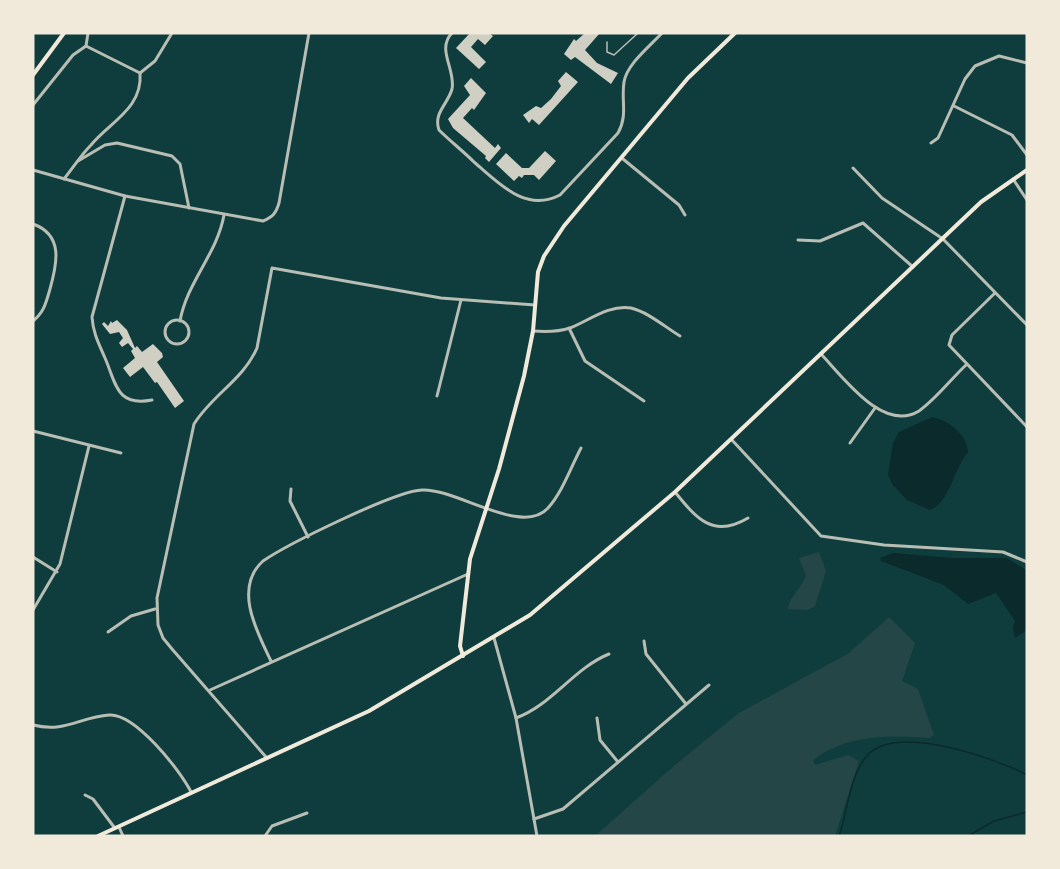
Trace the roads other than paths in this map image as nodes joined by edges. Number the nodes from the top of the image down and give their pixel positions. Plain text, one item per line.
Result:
1 (64, 33) edge
2 (88, 33) edge
3 (172, 33) edge
4 (309, 33) edge
5 (452, 33) edge
6 (638, 33) edge
7 (662, 33) edge
8 (735, 33) edge
9 (607, 42) dead end
10 (86, 46) junction
11 (1027, 63) edge
12 (140, 73) junction
13 (33, 75) edge
14 (33, 105) edge
15 (954, 106) junction
16 (931, 143) dead end
17 (1027, 155) edge
18 (623, 159) junction
19 (78, 161) junction
20 (854, 168) dead end
21 (33, 170) edge
22 (1027, 170) edge
23 (1013, 178) junction
24 (64, 179) junction
25 (125, 196) junction
26 (1027, 200) edge
27 (189, 208) junction
28 (224, 215) junction
29 (685, 215) dead end
30 (33, 224) edge
31 (943, 239) junction
32 (798, 240) dead end
33 (913, 267) junction
34 (994, 292) junction
35 (461, 300) junction
36 (535, 304) junction
37 (33, 321) edge
38 (180, 321) junction
39 (1027, 325) edge
40 (569, 328) junction
41 (533, 331) junction
42 (680, 336) dead end
43 (822, 354) junction
44 (966, 365) junction
45 (436, 396) dead end
46 (152, 400) dead end
47 (644, 401) dead end
48 (875, 408) junction
49 (1027, 427) edge
50 (33, 431) edge
51 (731, 439) junction
52 (850, 443) dead end
53 (89, 446) junction
54 (581, 448) dead end
55 (121, 453) dead end
56 (291, 489) dead end
57 (675, 492) junction
58 (486, 508) junction
59 (748, 518) dead end
60 (308, 537) junction
61 (33, 557) edge
62 (1027, 562) edge
63 (57, 572) junction
64 (468, 574) junction
65 (155, 609) junction
66 (33, 610) edge
67 (108, 632) dead end
68 (494, 638) junction
69 (644, 641) dead end
70 (609, 654) dead end
71 (463, 656) junction
72 (271, 661) junction
73 (709, 685) dead end
74 (209, 691) junction
75 (686, 704) junction
76 (516, 718) junction
77 (597, 718) dead end
78 (33, 725) edge
79 (266, 757) junction
80 (618, 762) junction
81 (191, 792) junction
82 (85, 795) dead end
83 (308, 813) dead end
84 (534, 819) junction
85 (116, 826) junction
86 (98, 836) edge
87 (123, 836) edge
88 (265, 836) edge
89 (537, 836) edge

1 - 13 main road
2 - 10 street
3 - 12 street
4 - 28 street
5 - 7 street
6 - 9 lane
8 - 18 main road
10 - 12 street
10 - 14 street
11 - 15 street
12 - 19 street
15 - 16 street
15 - 17 street
18 - 29 street
18 - 36 main road
19 - 24 street
19 - 27 street
20 - 31 street
21 - 24 street
22 - 23 main road
23 - 26 street
23 - 31 main road
24 - 25 street
25 - 27 street
25 - 46 street
27 - 28 street
28 - 38 street
30 - 37 street
31 - 33 main road
31 - 34 street
32 - 33 street
33 - 43 main road
34 - 39 street
34 - 44 street
35 - 36 street
35 - 45 street
35 - 65 street
36 - 41 main road
38 - 38 street
40 - 41 street
40 - 42 street
40 - 47 street
41 - 58 main road
43 - 48 street
43 - 51 main road
44 - 48 street
44 - 49 street
48 - 52 street
50 - 53 street
51 - 57 main road
51 - 62 street
53 - 55 street
53 - 63 street
54 - 58 street
56 - 60 street
57 - 59 street
57 - 68 main road
58 - 60 street
58 - 64 main road
60 - 72 street
61 - 63 street
63 - 66 street
64 - 71 main road
64 - 72 street
65 - 67 street
65 - 74 street
68 - 71 main road
68 - 76 street
69 - 75 street
70 - 76 street
71 - 79 main road
72 - 74 street
73 - 75 street
74 - 79 street
75 - 80 street
76 - 84 street
77 - 80 street
78 - 81 street
79 - 81 main road
80 - 84 street
81 - 85 main road
82 - 85 street
83 - 88 street
84 - 89 street
85 - 86 main road
85 - 87 street

